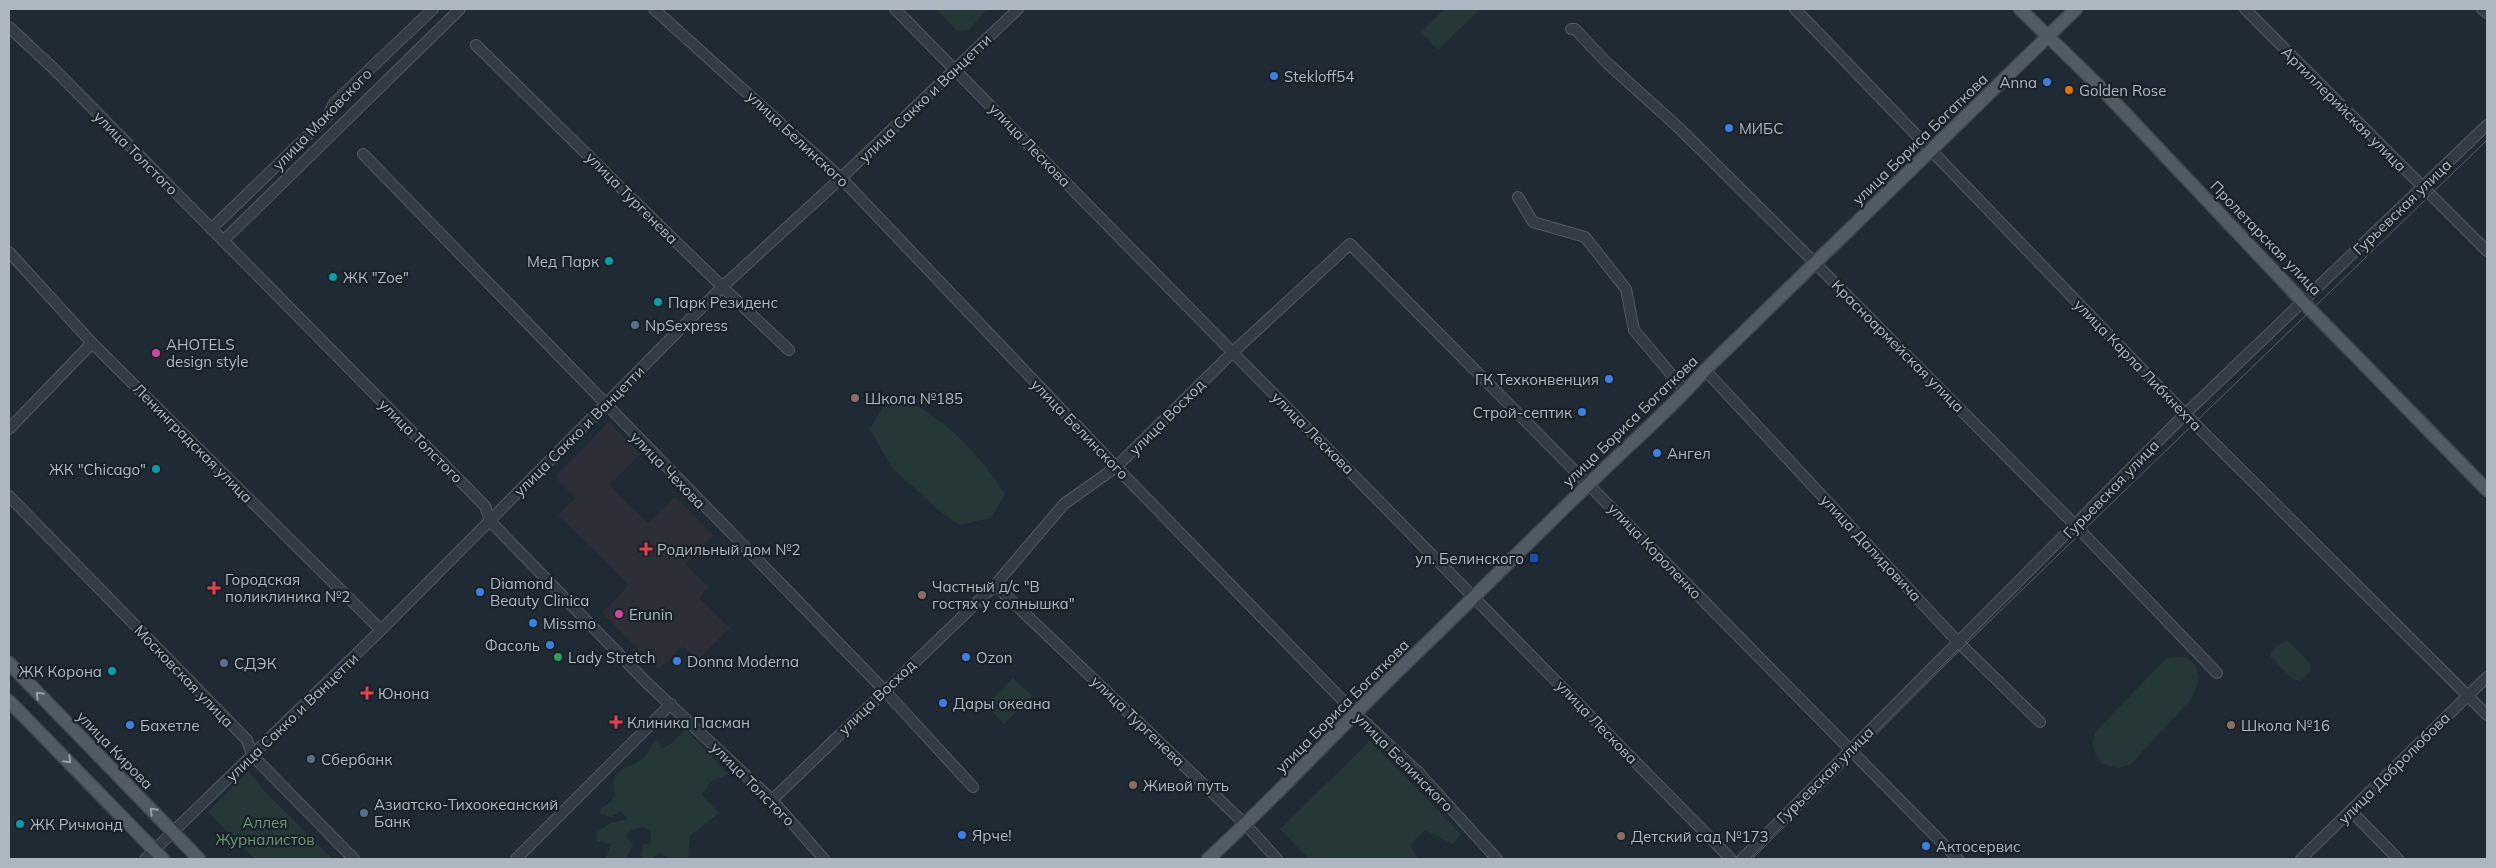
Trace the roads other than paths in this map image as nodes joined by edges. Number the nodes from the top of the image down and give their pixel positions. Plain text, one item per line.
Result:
1 (433, 9) edge
2 (460, 9) edge
3 (654, 9) edge
4 (895, 9) edge
5 (1018, 9) edge
6 (1795, 9) edge
7 (2020, 9) edge
8 (2076, 9) edge
9 (2245, 9) edge
10 (2482, 9) edge
11 (2487, 14) edge
12 (9, 27) edge
13 (1571, 28) dead end
14 (2048, 35) junction
15 (476, 45) dead end
16 (955, 69) junction
17 (2487, 125) edge
18 (1931, 152) junction
19 (363, 154) dead end
20 (842, 178) junction
21 (2422, 187) junction
22 (1518, 197) dead end
23 (211, 229) junction
24 (223, 241) junction
25 (1350, 244) joint
26 (2487, 251) edge
27 (9, 252) edge
28 (1815, 263) junction
29 (721, 288) junction
30 (2303, 302) junction
31 (92, 343) junction
32 (789, 350) dead end
33 (1233, 352) junction
34 (1705, 370) junction
35 (1686, 392) junction
36 (604, 404) junction
37 (2185, 414) junction
38 (9, 429) edge
39 (1116, 467) junction
40 (1589, 483) junction
41 (2487, 490) edge
42 (9, 496) edge
43 (490, 521) junction
44 (2076, 526) junction
45 (995, 585) junction
46 (1475, 598) junction
47 (381, 630) junction
48 (1958, 642) junction
49 (9, 663) edge
50 (2217, 673) dead end
51 (2487, 677) edge
52 (885, 691) junction
53 (2468, 695) junction
54 (9, 701) edge
55 (672, 704) junction
56 (1355, 713) junction
57 (2487, 715) edge
58 (2040, 722) dead end
59 (1849, 750) junction
60 (252, 755) junction
61 (973, 787) dead end
62 (772, 800) junction
63 (2351, 811) junction
64 (1246, 825) junction
65 (173, 832) junction
66 (159, 855) edge
67 (145, 859) edge
68 (199, 859) edge
69 (354, 859) edge
70 (516, 859) edge
71 (824, 859) edge
72 (1208, 859) edge
73 (1277, 859) edge
74 (1497, 859) edge
75 (1731, 859) edge
76 (1742, 859) edge
77 (1958, 859) edge
78 (2301, 859) edge
79 (2398, 859) edge

1 - 23 street, улица Маковского
2 - 24 street
3 - 20 street, улица Белинского
4 - 16 street, улица Лескова
5 - 16 street, улица Сакко и Ванцетти
6 - 18 street, улица Карла Либкнехта
7 - 14 main road, Пролетарская улица
8 - 14 main road, улица Бориса Богаткова
9 - 21 street, Артиллерийская улица
10 - 11 street
12 - 23 street, улица Толстого
13 - 28 street, Красноармейская улица
14 - 18 main road, улица Бориса Богаткова
14 - 30 main road, Пролетарская улица
15 - 29 street, улица Тургенева
16 - 20 street, улица Сакко и Ванцетти
16 - 33 street, улица Лескова
17 - 21 street, Гурьевская улица
18 - 28 main road, улица Бориса Богаткова
18 - 37 street, улица Карла Либкнехта
19 - 36 street, улица Чехова
20 - 29 street, улица Сакко и Ванцетти
20 - 39 street, улица Белинского
21 - 26 street, Артиллерийская улица
21 - 30 street, Гурьевская улица
22 - 35 street
23 - 24 street, улица Толстого
24 - 43 street, улица Толстого
25 - 33 street, улица Восход
25 - 40 street, улица Короленко
27 - 31 street, Ленинградская улица
28 - 34 main road, улица Бориса Богаткова
28 - 44 street, Красноармейская улица
29 - 32 street, улица Тургенева
29 - 36 street, улица Сакко и Ванцетти
30 - 37 street, Гурьевская улица
30 - 41 main road, Пролетарская улица
31 - 38 street
31 - 47 street, Ленинградская улица
33 - 39 street, улица Восход
33 - 46 street, улица Лескова
34 - 35 main road, улица Бориса Богаткова
34 - 48 street, улица Далидовича
35 - 40 main road, улица Бориса Богаткова
36 - 43 street, улица Сакко и Ванцетти
36 - 52 street, улица Чехова
37 - 44 street, Гурьевская улица
37 - 53 street, улица Карла Либкнехта
39 - 45 street, улица Восход
39 - 56 street, улица Белинского
40 - 46 main road, улица Бориса Богаткова
40 - 59 street, улица Короленко
42 - 60 street, Московская улица
43 - 47 street, улица Сакко и Ванцетти
43 - 55 street, улица Толстого
44 - 48 street, Гурьевская улица
44 - 50 street, Красноармейская улица
45 - 52 street, улица Восход
45 - 64 street, улица Тургенева
46 - 56 main road, улица Бориса Богаткова
46 - 75 street, улица Лескова
47 - 60 street, улица Сакко и Ванцетти
48 - 58 street, улица Далидовича
48 - 59 street, Гурьевская улица
65 -> 49 main road, улица Кирова
51 - 53 street, улица Добролюбова
52 - 61 street, улица Чехова
52 - 62 street, улица Восход
53 - 57 street, улица Карла Либкнехта
53 - 63 street, улица Добролюбова
54 -> 66 main road
55 - 62 street, улица Толстого
55 - 70 street
56 - 64 main road, улица Бориса Богаткова
56 - 74 street, улица Белинского
59 - 76 street, Гурьевская улица
59 - 77 street, улица Короленко
60 - 65 street, улица Сакко и Ванцетти
60 - 69 street, Московская улица
62 - 71 street, улица Толстого
63 - 78 street, улица Добролюбова
63 - 79 street
64 - 72 main road, улица Бориса Богаткова
64 - 73 street, улица Тургенева
65 - 66 street, улица Сакко и Ванцетти
65 - 68 main road, улица Кирова
66 - 67 street, улица Сакко и Ванцетти

